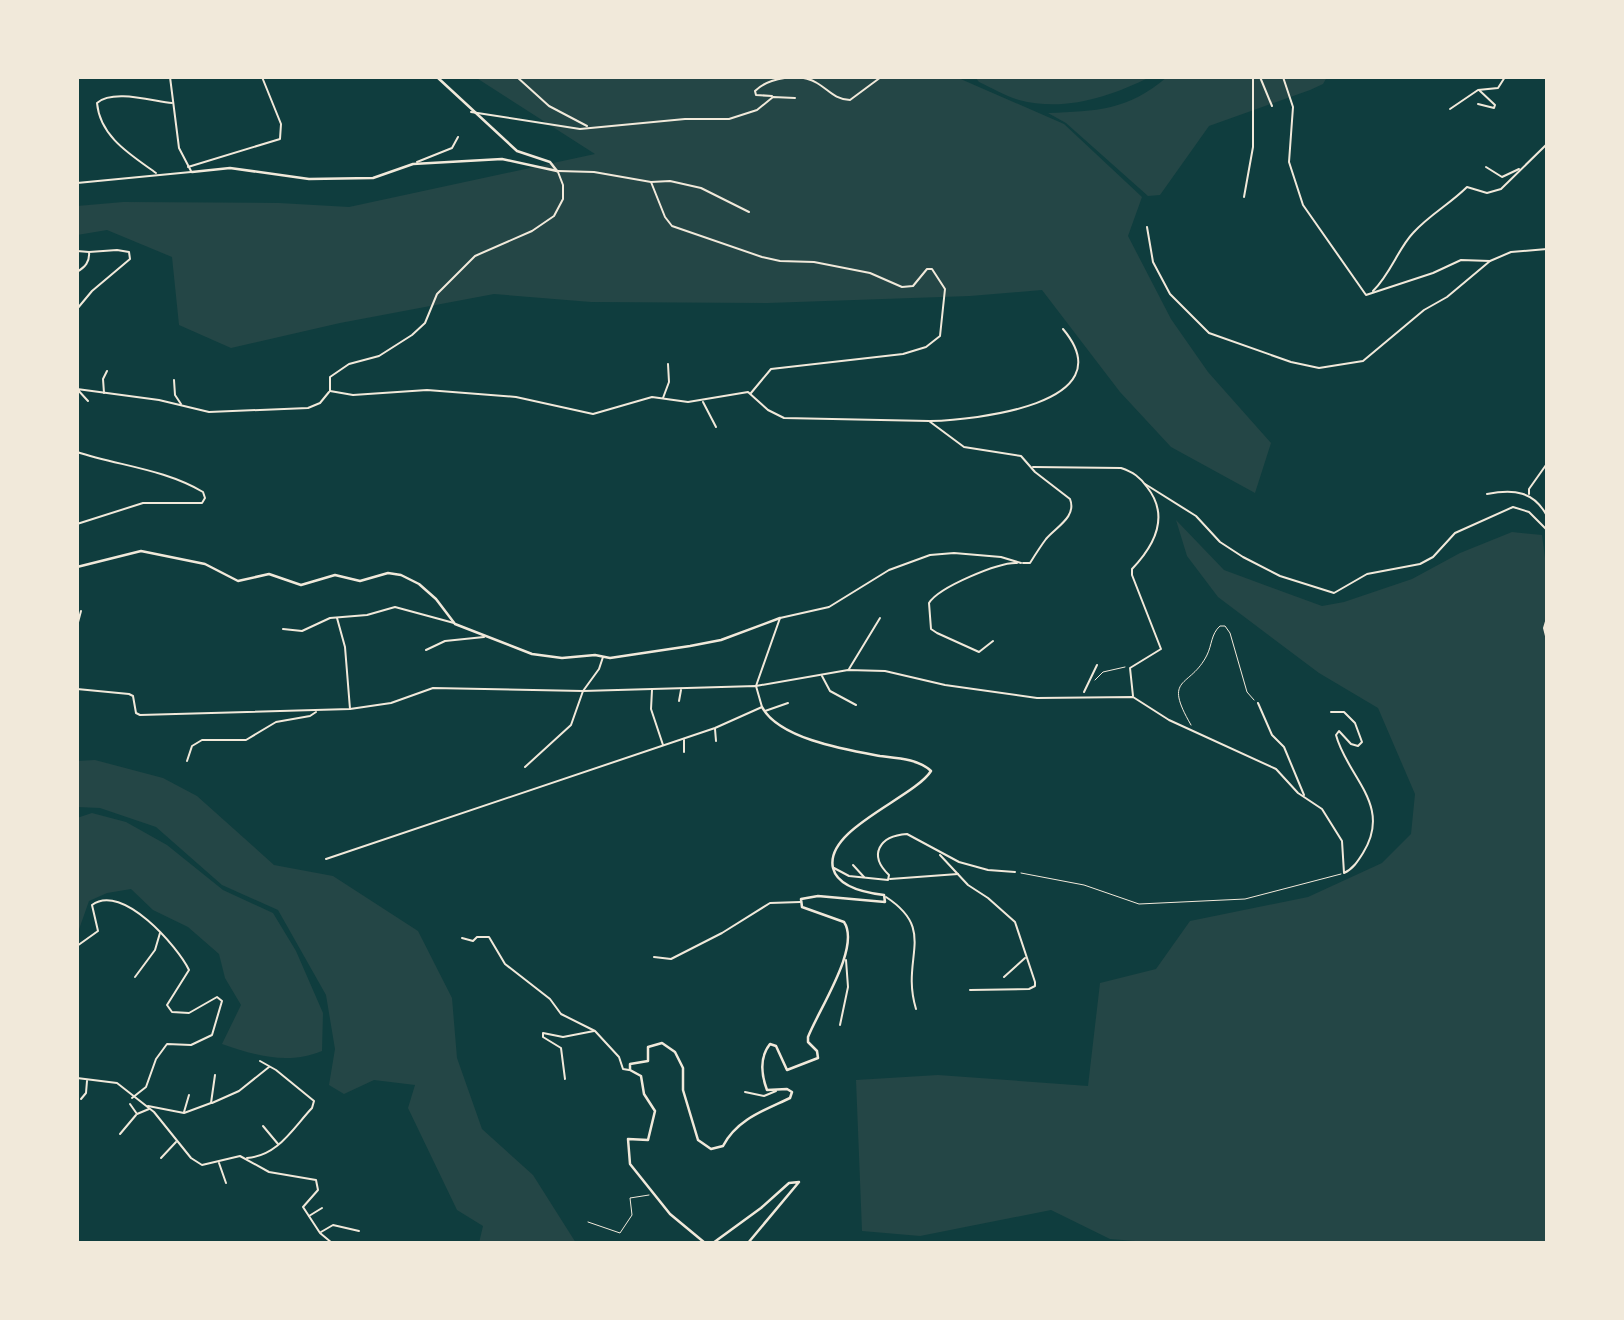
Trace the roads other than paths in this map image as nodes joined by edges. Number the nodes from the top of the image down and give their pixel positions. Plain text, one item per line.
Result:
1 (170, 77) edge
2 (262, 77) edge
3 (437, 77) edge
4 (517, 77) edge
5 (881, 77) edge
6 (1253, 77) edge
7 (1260, 77) edge
8 (1281, 77) edge
9 (1505, 77) edge
10 (1478, 90) junction
11 (773, 97) junction
12 (795, 98) dead end
13 (172, 103) junction
14 (1478, 104) dead end
15 (1272, 106) dead end
16 (1450, 109) dead end
17 (471, 112) junction
18 (588, 127) junction
19 (458, 137) dead end
20 (1547, 144) edge
21 (413, 164) junction
22 (188, 166) junction
23 (1486, 167) dead end
24 (1520, 168) junction
25 (557, 171) junction
26 (192, 172) junction
27 (156, 173) junction
28 (651, 181) junction
29 (77, 183) edge
30 (1244, 197) dead end
31 (749, 212) dead end
32 (1147, 227) dead end
33 (1547, 249) edge
34 (77, 251) edge
35 (89, 252) junction
36 (1490, 261) junction
37 (77, 272) edge
38 (1371, 294) junction
39 (77, 309) edge
40 (1063, 328) dead end
41 (668, 364) dead end
42 (107, 371) dead end
43 (174, 380) dead end
44 (330, 391) junction
45 (104, 394) junction
46 (751, 394) junction
47 (663, 399) junction
48 (88, 401) dead end
49 (702, 401) junction
50 (182, 405) junction
51 (929, 421) junction
52 (716, 427) dead end
53 (77, 453) edge
54 (1546, 465) edge
55 (1033, 467) junction
56 (1145, 484) junction
57 (1487, 494) dead end
58 (1529, 495) junction
59 (1547, 516) edge
60 (77, 524) edge
61 (1547, 530) edge
62 (1021, 563) junction
63 (77, 567) edge
64 (81, 611) dead end
65 (337, 617) junction
66 (780, 618) junction
67 (880, 618) dead end
68 (1547, 618) edge
69 (455, 624) junction
70 (77, 626) edge
71 (283, 629) dead end
72 (484, 637) junction
73 (993, 640) dead end
74 (1547, 640) edge
75 (426, 650) dead end
76 (603, 657) junction
77 (1097, 665) dead end
78 (848, 670) junction
79 (822, 675) junction
80 (756, 686) junction
81 (77, 689) edge
82 (681, 689) junction
83 (652, 690) junction
84 (583, 691) junction
85 (1084, 692) road end
86 (1133, 697) junction
87 (679, 701) dead end
88 (788, 703) dead end
89 (1258, 703) road end
90 (856, 705) dead end
91 (350, 709) junction
92 (763, 709) junction
93 (317, 711) junction
94 (1331, 712) dead end
95 (715, 728) junction
96 (683, 739) junction
97 (716, 741) dead end
98 (663, 746) junction
99 (684, 752) dead end
100 (187, 761) dead end
101 (525, 767) dead end
102 (1304, 796) junction
103 (936, 852) junction
104 (326, 859) dead end
105 (853, 865) dead end
106 (833, 867) junction
107 (1015, 872) road end
108 (959, 874) junction
109 (865, 878) junction
110 (888, 879) junction
111 (886, 897) junction
112 (800, 902) junction
113 (160, 933) junction
114 (462, 938) dead end
115 (77, 946) edge
116 (654, 957) dead end
117 (1026, 957) junction
118 (846, 960) junction
119 (135, 977) dead end
120 (1004, 977) dead end
121 (970, 990) dead end
122 (916, 1010) dead end
123 (840, 1025) dead end
124 (595, 1031) junction
125 (260, 1061) dead end
126 (270, 1066) junction
127 (630, 1070) junction
128 (215, 1075) dead end
129 (77, 1078) edge
130 (565, 1079) dead end
131 (87, 1080) junction
132 (776, 1091) junction
133 (745, 1092) dead end
134 (189, 1095) dead end
135 (132, 1098) junction
136 (81, 1099) dead end
137 (211, 1103) junction
138 (130, 1104) dead end
139 (148, 1107) junction
140 (184, 1112) junction
141 (137, 1114) junction
142 (263, 1126) dead end
143 (120, 1134) dead end
144 (177, 1141) junction
145 (279, 1145) junction
146 (161, 1158) dead end
147 (246, 1158) junction
148 (219, 1162) junction
149 (226, 1183) dead end
150 (322, 1208) dead end
151 (309, 1216) junction
152 (359, 1231) dead end
153 (320, 1233) junction
154 (332, 1243) edge
155 (705, 1243) edge
156 (713, 1243) edge
157 (748, 1243) edge

1 - 13 street
2 - 22 street
3 - 17 street
4 - 18 street
5 - 11 street
6 - 30 street
7 - 15 street
8 - 38 street
9 - 10 street
10 - 14 street
10 - 16 street
11 - 12 street
11 - 18 street
13 - 22 street
13 - 27 street
17 - 18 street
17 - 25 street
19 - 21 street
20 - 24 street
21 - 25 street
21 - 26 street
22 - 26 street
23 - 24 street
24 - 38 street
25 - 28 street
25 - 44 street
26 - 27 street
27 - 29 street
28 - 31 street
28 - 46 street
32 - 36 street
33 - 36 street
34 - 35 street
35 - 37 street
35 - 39 street
36 - 38 street
40 - 51 street
41 - 47 street
42 - 45 street
43 - 50 street
44 - 47 street
44 - 50 street
45 - 48 street
45 - 50 street
46 - 49 street
46 - 51 street
47 - 49 street
49 - 52 street
51 - 55 street
53 - 60 street
54 - 58 street
55 - 56 street
55 - 62 street
56 - 61 street
56 - 86 street
57 - 58 street
58 - 59 street
62 - 66 street
62 - 73 street
63 - 69 street
64 - 70 street
65 - 69 street
65 - 71 street
65 - 91 street
66 - 76 street
66 - 80 street
67 - 78 street
68 - 74 street
69 - 72 street
72 - 75 street
72 - 76 street
76 - 84 street
77 - 85 street
78 - 79 street
78 - 86 street
79 - 80 street
79 - 90 street
80 - 82 street
80 - 92 street
81 - 93 street
82 - 83 street
82 - 87 street
83 - 84 street
83 - 98 street
84 - 91 street
84 - 101 street
86 - 102 street
88 - 92 street
89 - 102 street
91 - 93 street
92 - 95 street
92 - 106 street
93 - 100 street
94 - 102 street
95 - 96 street
95 - 97 street
96 - 98 street
96 - 99 street
98 - 104 street
103 - 107 street
103 - 108 street
103 - 110 street
105 - 109 street
106 - 109 street
106 - 111 street
108 - 110 street
108 - 117 street
109 - 110 street
111 - 112 street
111 - 122 street
112 - 116 street
112 - 118 street
113 - 115 street
113 - 119 street
113 - 135 street
114 - 124 street
117 - 120 street
117 - 121 street
118 - 123 street
118 - 132 street
124 - 127 street
124 - 130 street
125 - 126 street
126 - 137 street
126 - 145 street
127 - 132 street
127 - 155 street
128 - 137 street
129 - 131 street
131 - 135 street
131 - 136 street
132 - 133 street
134 - 140 street
135 - 139 street
137 - 140 street
138 - 141 street
139 - 140 street
139 - 141 street
139 - 144 street
141 - 143 street
142 - 145 street
144 - 146 street
144 - 148 street
145 - 147 street
147 - 148 street
147 - 151 street
148 - 149 street
150 - 151 street
151 - 153 street
152 - 153 street
153 - 154 street
156 - 157 street

